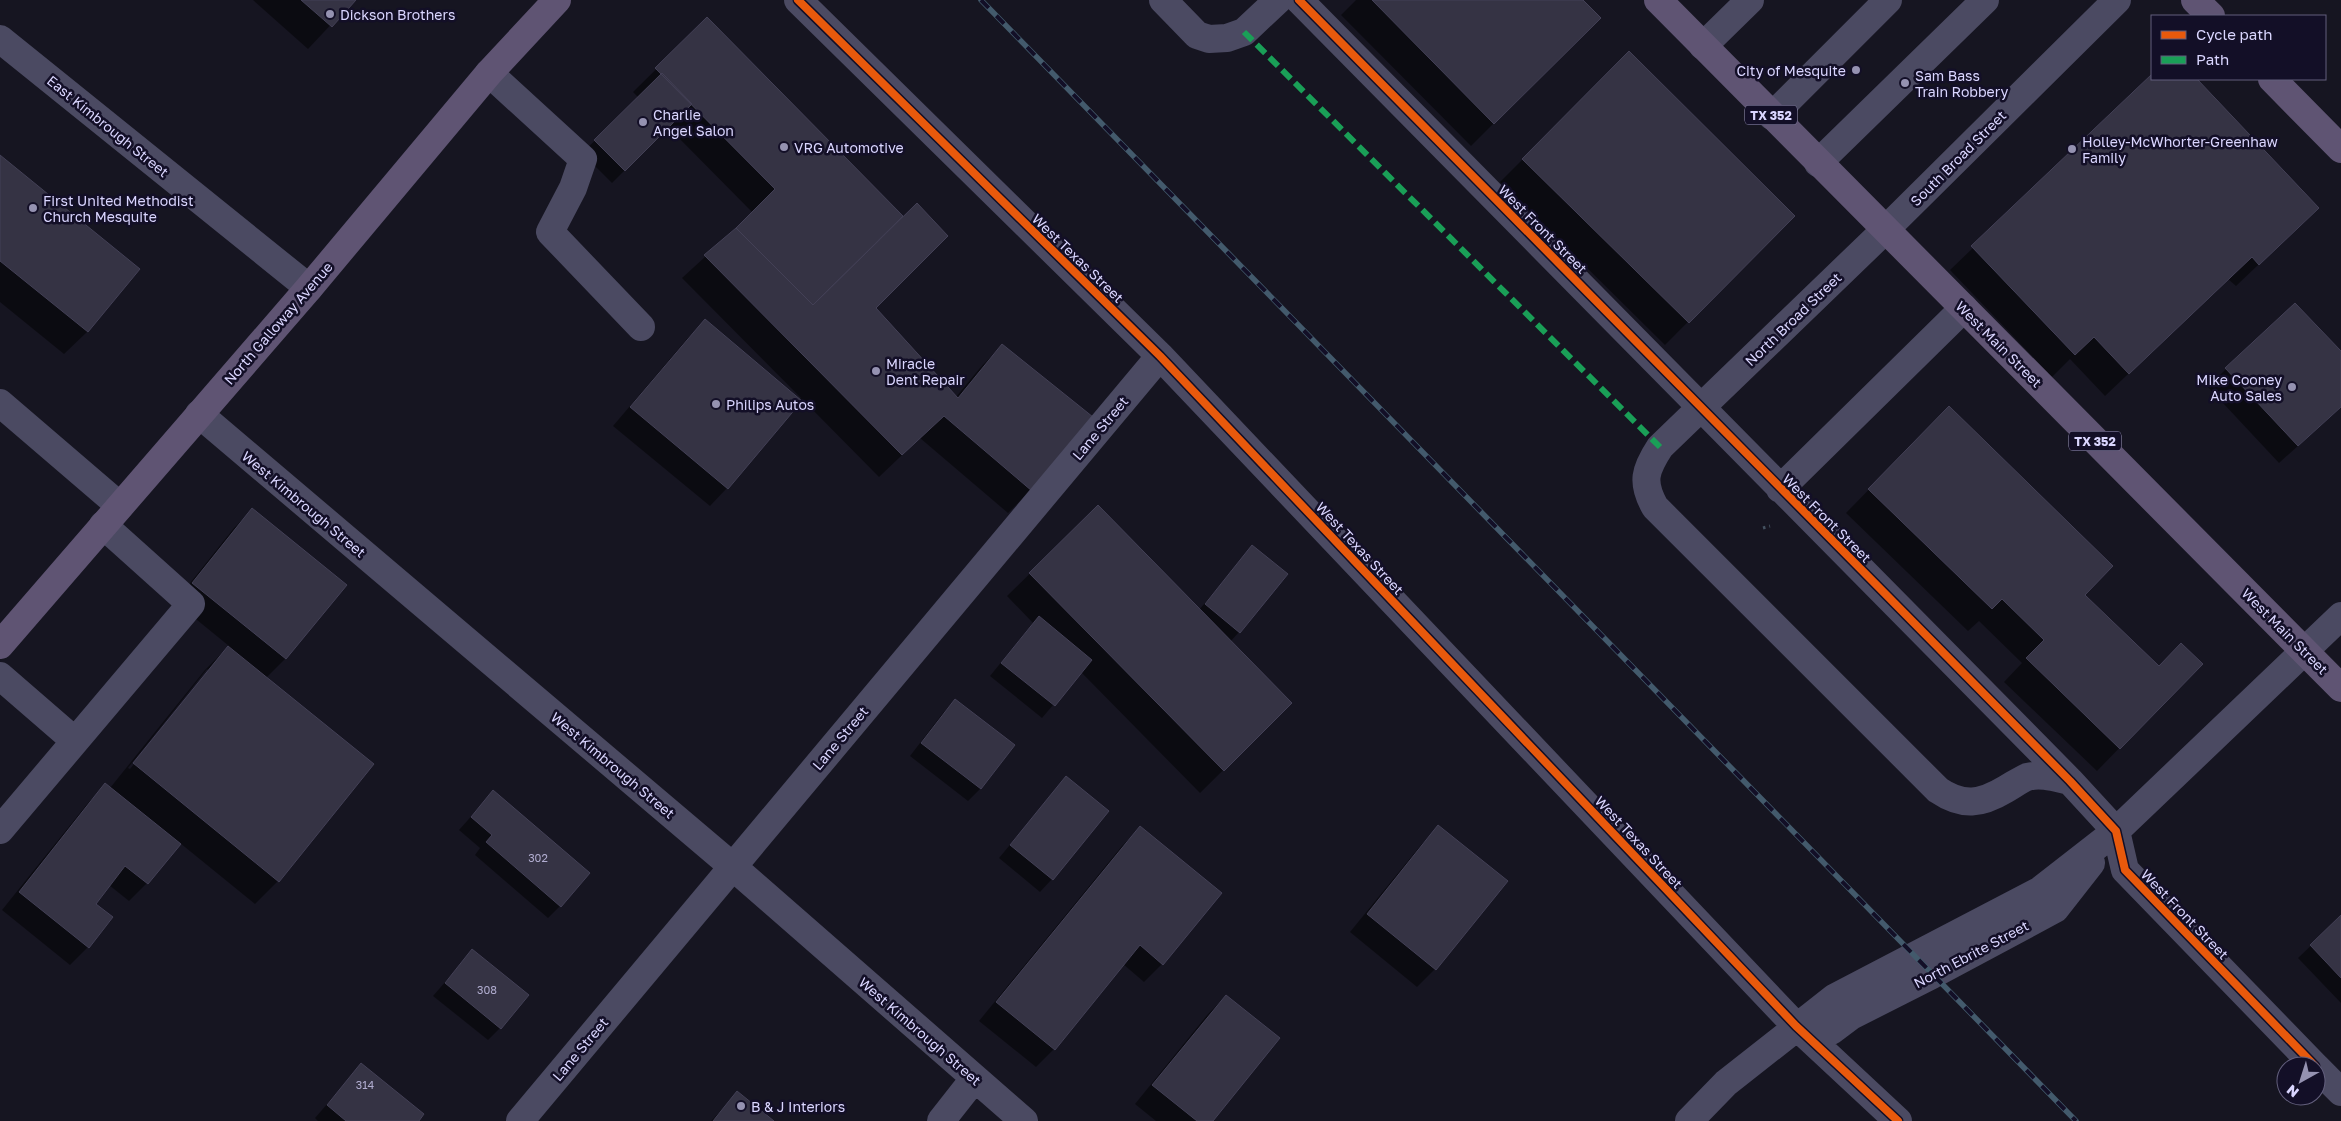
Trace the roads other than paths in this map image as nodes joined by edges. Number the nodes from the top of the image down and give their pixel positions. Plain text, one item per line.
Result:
1 (556, 0) edge
2 (798, 0) edge
3 (1163, 0) edge
4 (1278, 0) edge
5 (1299, 0) edge
6 (1658, 0) edge
7 (1750, 0) edge
8 (1888, 0) edge
9 (1985, 0) edge
10 (2117, 0) edge
11 (2195, 0) edge
12 (2210, 15) edge
13 (0, 39) edge
14 (1704, 46) junction
15 (489, 73) junction
16 (2273, 80) edge
17 (1772, 116) junction
18 (2338, 138) edge
19 (1818, 163) junction
20 (1885, 230) junction
21 (309, 288) junction
22 (1964, 308) junction
23 (641, 327) dead end
24 (1160, 356) junction
25 (0, 403) edge
26 (1701, 408) junction
27 (199, 414) junction
28 (1780, 489) junction
29 (111, 516) junction
30 (2341, 616) edge
31 (0, 645) edge
32 (2304, 652) junction
33 (0, 676) edge
34 (2341, 688) edge
35 (75, 742) junction
36 (2070, 781) junction
37 (0, 830) edge
38 (2116, 831) junction
39 (732, 866) junction
40 (1796, 1026) junction
41 (2306, 1056) edge
42 (2326, 1076) edge
43 (974, 1079) junction
44 (2341, 1092) edge
45 (520, 1121) edge
46 (941, 1121) edge
47 (1024, 1121) edge
48 (1688, 1121) edge
49 (1898, 1121) edge

1 - 15 main road, North Galloway Avenue
2 - 24 street, West Texas Street
3 - 4 street
5 - 26 street, West Front Street
6 - 14 main road, West Main Street / TX 352
7 - 14 street
8 - 17 street
9 - 19 street
10 - 20 street, South Broad Street
11 - 12 main road
13 - 21 street, East Kimbrough Street
14 - 17 main road, West Main Street / TX 352
15 - 21 main road, North Galloway Avenue
15 - 23 street
16 - 18 main road
17 - 19 main road, West Main Street / TX 352
19 - 20 main road, West Main Street / TX 352
20 - 22 main road, West Main Street / TX 352
20 - 26 street, North Broad Street
21 - 27 main road, North Galloway Avenue
22 - 28 street
22 - 32 main road, West Main Street / TX 352
24 - 39 street, Lane Street
24 - 40 street, West Texas Street
25 - 29 street
26 - 28 street, West Front Street
26 - 36 street
27 - 29 main road, North Galloway Avenue
27 - 39 street, West Kimbrough Street
28 - 36 street, West Front Street
29 - 31 main road, North Galloway Avenue
29 - 35 street
30 - 32 street, North Ebrite Street
32 - 34 main road, West Main Street / TX 352
32 - 38 street, North Ebrite Street
33 - 35 street
35 - 37 street
36 - 38 street, West Front Street
38 - 40 street, North Ebrite Street
38 - 41 street, West Front Street
39 - 43 street, West Kimbrough Street
39 - 45 street, Lane Street
40 - 48 street, North Ebrite Street
40 - 49 street, West Texas Street
42 - 44 street, West Front Street
43 - 46 street
43 - 47 street, West Kimbrough Street

